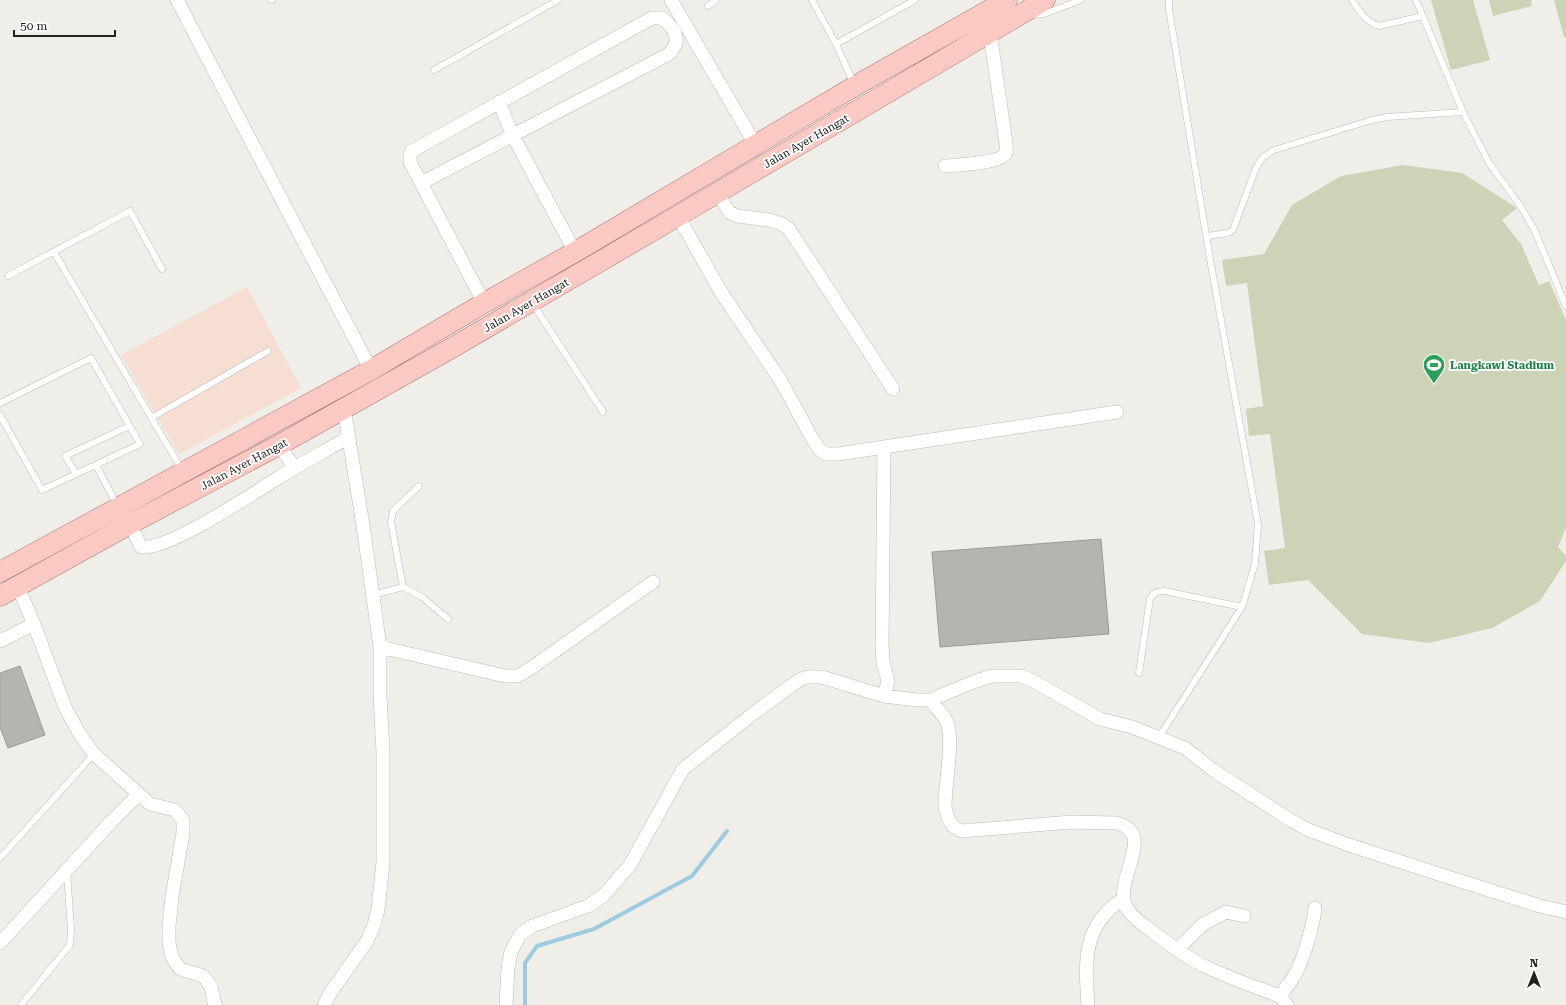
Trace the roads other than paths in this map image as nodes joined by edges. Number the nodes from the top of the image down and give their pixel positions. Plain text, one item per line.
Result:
1 (177, 0) edge
2 (558, 0) edge
3 (671, 0) edge
4 (716, 0) edge
5 (812, 0) edge
6 (915, 0) edge
7 (1045, 0) edge
8 (1081, 0) edge
9 (1169, 0) edge
10 (1352, 0) edge
11 (1416, 0) edge
12 (1010, 4) edge
13 (708, 6) dead end
14 (1423, 16) junction
15 (990, 34) junction
16 (836, 44) junction
17 (434, 70) dead end
18 (855, 86) junction
19 (499, 102) junction
20 (1463, 112) junction
21 (513, 136) junction
22 (755, 144) junction
23 (945, 166) dead end
24 (421, 183) junction
25 (717, 192) junction
26 (678, 216) junction
27 (1207, 236) junction
28 (54, 252) junction
29 (574, 252) junction
30 (162, 269) dead end
31 (8, 276) dead end
32 (531, 302) junction
33 (484, 303) junction
34 (1566, 306) edge
35 (268, 351) dead end
36 (371, 370) junction
37 (893, 389) dead end
38 (0, 403) edge
39 (344, 408) junction
40 (603, 412) dead end
41 (1118, 412) dead end
42 (0, 415) edge
43 (151, 418) junction
44 (130, 426) junction
45 (349, 437) junction
46 (279, 445) junction
47 (884, 447) junction
48 (96, 465) junction
49 (295, 468) junction
50 (182, 472) junction
51 (76, 474) junction
52 (419, 486) dead end
53 (118, 507) junction
54 (130, 524) junction
55 (0, 572) edge
56 (653, 582) dead end
57 (18, 587) junction
58 (403, 587) junction
59 (373, 595) junction
60 (0, 596) edge
61 (1242, 607) junction
62 (448, 619) dead end
63 (34, 624) junction
64 (0, 641) edge
65 (380, 647) junction
66 (1139, 673) dead end
67 (884, 696) junction
68 (930, 700) junction
69 (1159, 737) junction
70 (94, 754) junction
71 (139, 794) junction
72 (0, 858) edge
73 (67, 870) junction
74 (1123, 900) junction
75 (1315, 908) dead end
76 (1566, 912) edge
77 (1244, 916) dead end
78 (0, 943) edge
79 (1177, 950) junction
80 (1283, 1001) edge
81 (21, 1005) edge
82 (216, 1005) edge
83 (324, 1005) edge
84 (506, 1005) edge
85 (1088, 1005) edge

1 - 36 street
2 - 17 lane
3 - 22 street
4 - 13 lane
5 - 16 lane
6 - 16 lane
7 - 12 main road, Jalan Ayer Hangat
8 - 12 lane
9 - 27 lane
10 - 14 lane
11 - 14 lane
12 - 15 main road, Jalan Ayer Hangat
12 - 18 main road, Jalan Ayer Hangat
14 - 20 lane
15 - 23 street
15 - 25 main road, Jalan Ayer Hangat
16 - 18 lane
18 - 22 main road, Jalan Ayer Hangat
19 - 21 street
19 - 21 street
19 - 24 street
20 - 27 lane
20 - 34 lane
21 - 24 street
21 - 29 street
22 - 29 main road, Jalan Ayer Hangat
24 - 33 street
25 - 26 main road, Jalan Ayer Hangat
25 - 37 street
26 - 32 main road, Jalan Ayer Hangat
26 - 47 street
27 - 61 lane
28 - 30 lane
28 - 31 lane
28 - 43 lane
29 - 33 main road, Jalan Ayer Hangat
32 - 39 main road, Jalan Ayer Hangat
32 - 40 lane
33 - 36 main road, Jalan Ayer Hangat
35 - 43 lane
36 - 50 main road, Jalan Ayer Hangat
38 - 44 lane
39 - 45 street
39 - 46 main road, Jalan Ayer Hangat
41 - 47 street
42 - 51 lane
43 - 50 lane
44 - 48 lane
44 - 51 lane
45 - 49 street
45 - 59 street
46 - 49 street
46 - 54 main road, Jalan Ayer Hangat
47 - 67 street
48 - 51 lane
48 - 53 lane
49 - 54 street
50 - 53 main road, Jalan Ayer Hangat
52 - 58 lane
53 - 55 main road, Jalan Ayer Hangat
54 - 57 main road, Jalan Ayer Hangat
56 - 65 street
57 - 60 main road, Jalan Ayer Hangat
57 - 63 street
58 - 59 lane
58 - 62 lane
59 - 65 street
61 - 66 lane
61 - 69 lane
63 - 64 street
63 - 70 street
65 - 83 street
67 - 68 street
67 - 84 street
68 - 69 street
68 - 74 street
69 - 76 street
70 - 71 street
70 - 72 lane
71 - 73 street
71 - 82 street
73 - 78 street
73 - 81 lane
74 - 79 street
74 - 85 street
75 - 80 street
77 - 79 street
79 - 80 street

